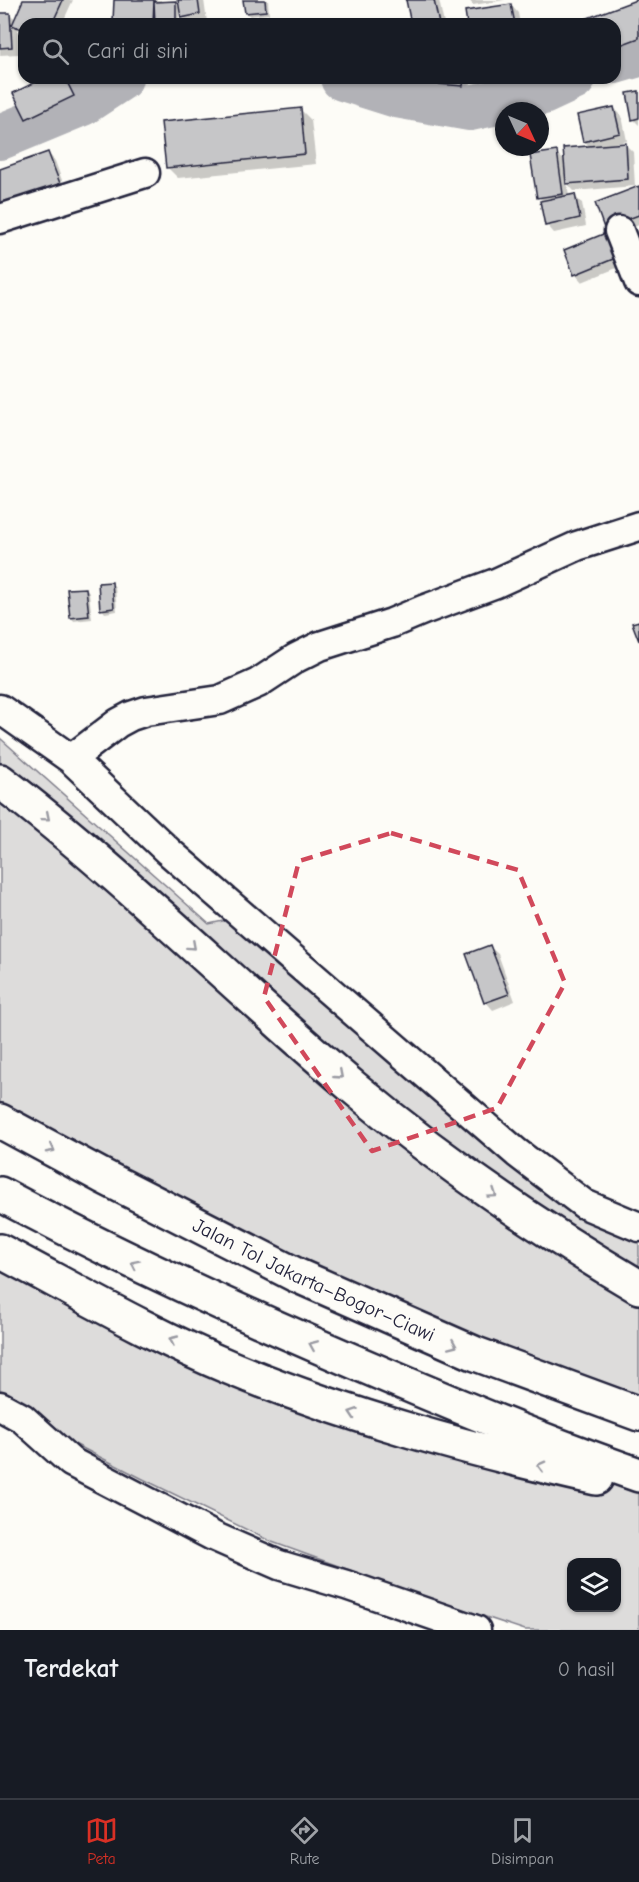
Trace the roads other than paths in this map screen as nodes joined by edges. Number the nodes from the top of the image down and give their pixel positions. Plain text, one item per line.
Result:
1 (145, 173) dead end
2 (0, 219) edge
3 (620, 231) dead end
4 (639, 282) edge
5 (639, 526) edge
6 (0, 709) edge
7 (71, 759) junction
8 (0, 781) edge
9 (0, 1121) edge
10 (0, 1194) edge
11 (639, 1227) edge
12 (0, 1251) edge
13 (639, 1287) edge
14 (0, 1406) edge
15 (639, 1414) edge
16 (639, 1475) edge
17 (639, 1488) edge
18 (476, 1630) edge

1 - 2 street
3 - 4 street
5 - 7 street
6 - 7 street
7 - 11 street
8 -> 13 highway
9 -> 15 highway, Jalan Tol Jakarta–Bogor–Ciawi
16 -> 10 highway
17 -> 12 highway
14 - 18 street

